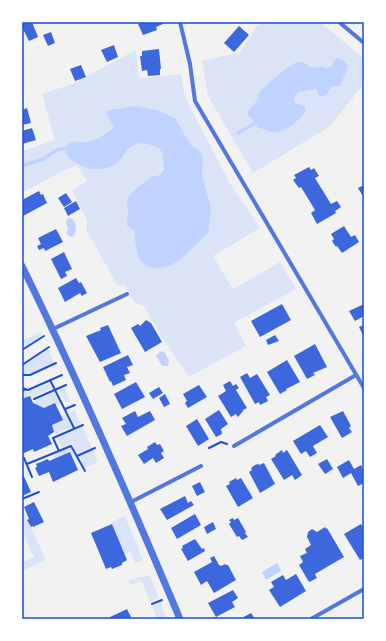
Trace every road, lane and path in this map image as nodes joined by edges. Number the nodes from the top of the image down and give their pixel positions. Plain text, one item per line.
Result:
1 (180, 22) edge
2 (339, 22) edge
3 (364, 43) edge
4 (22, 266) edge
5 (127, 294) dead end
6 (53, 329) junction
7 (44, 336) dead end
8 (49, 347) dead end
9 (22, 350) edge
10 (56, 363) dead end
11 (22, 365) edge
12 (22, 375) edge
13 (62, 375) dead end
14 (356, 375) junction
15 (50, 380) junction
16 (66, 385) dead end
17 (364, 388) edge
18 (22, 389) edge
19 (55, 389) junction
20 (34, 399) dead end
21 (74, 405) dead end
22 (65, 409) junction
23 (83, 425) dead end
24 (74, 428) junction
25 (221, 442) dead end
26 (234, 446) dead end
27 (95, 448) dead end
28 (209, 448) dead end
29 (59, 451) junction
30 (77, 456) junction
31 (24, 458) dead end
32 (27, 464) junction
33 (201, 466) dead end
34 (85, 471) dead end
35 (32, 477) dead end
36 (39, 492) dead end
37 (22, 499) edge
38 (131, 502) junction
39 (364, 589) edge
40 (162, 600) dead end
41 (152, 604) dead end
42 (180, 619) edge
43 (311, 619) edge

1 - 14 street
2 - 3 street
4 - 6 street
5 - 6 street
6 - 38 street
7 - 9 path
8 - 11 path
10 - 12 path
13 - 15 path
14 - 17 street
14 - 26 street
15 - 18 path
15 - 19 path
16 - 19 path
19 - 20 path
19 - 22 path
21 - 22 path
22 - 24 path
23 - 24 path
24 - 29 path
25 - 28 path
27 - 30 path
29 - 30 path
29 - 32 path
30 - 34 path
31 - 32 path
32 - 35 path
33 - 38 street
36 - 37 path
38 - 42 street
39 - 43 street
40 - 41 path

